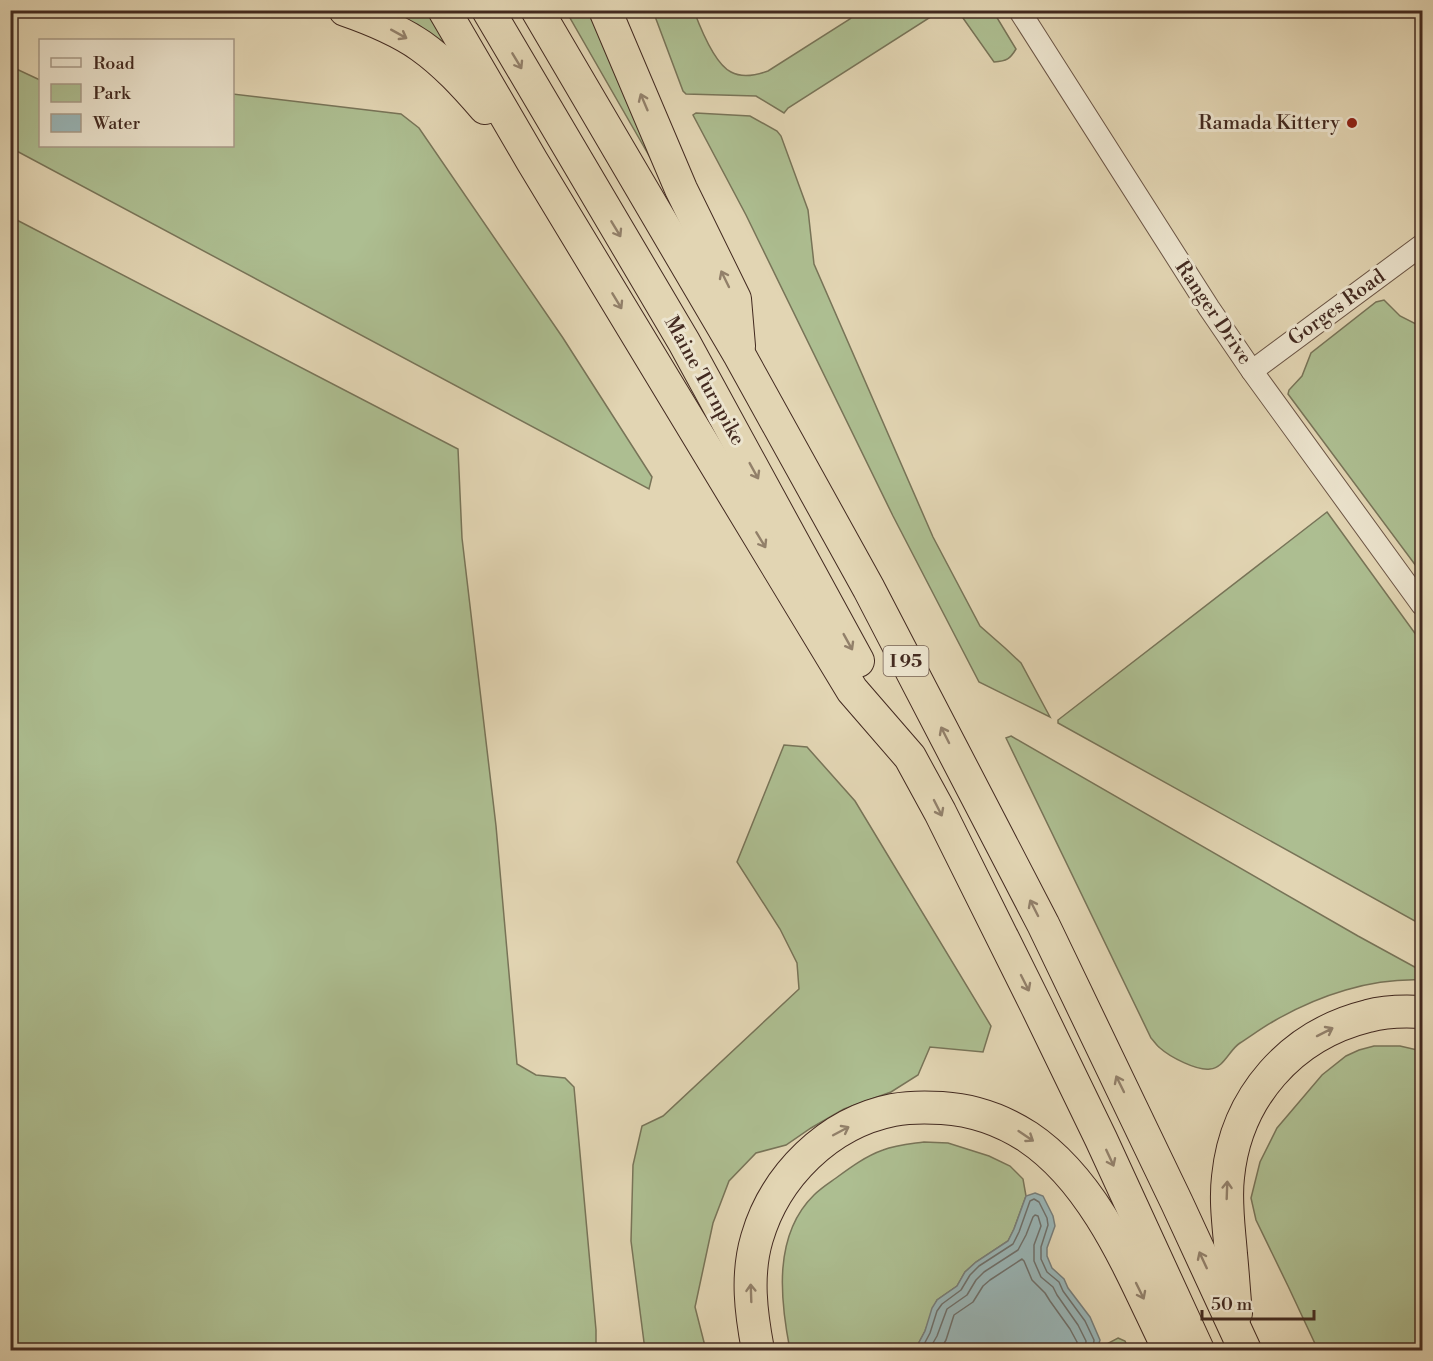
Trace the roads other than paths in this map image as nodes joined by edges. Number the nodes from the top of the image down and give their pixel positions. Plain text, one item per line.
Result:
1 (345, 10) edge
2 (444, 10) edge
3 (488, 10) edge
4 (537, 10) edge
5 (605, 10) edge
6 (1019, 10) edge
7 (532, 161) junction
8 (1422, 245) edge
9 (740, 356) junction
10 (1252, 371) junction
11 (1422, 605) edge
12 (910, 757) junction
13 (1422, 1012) edge
14 (1241, 1341) edge
15 (758, 1350) edge
16 (1169, 1350) edge
17 (1198, 1350) edge

1 -> 7 highway
2 - 7 highway
3 -> 12 highway, Maine Turnpike / I 95
4 - 9 highway, I 95
9 -> 5 highway
6 - 10 street, Ranger Drive
7 -> 12 highway
8 - 10 street, Gorges Road
14 -> 9 highway, I 95
10 - 11 street, Ranger Drive
12 -> 17 highway, I 95
14 -> 13 highway
15 -> 16 highway

